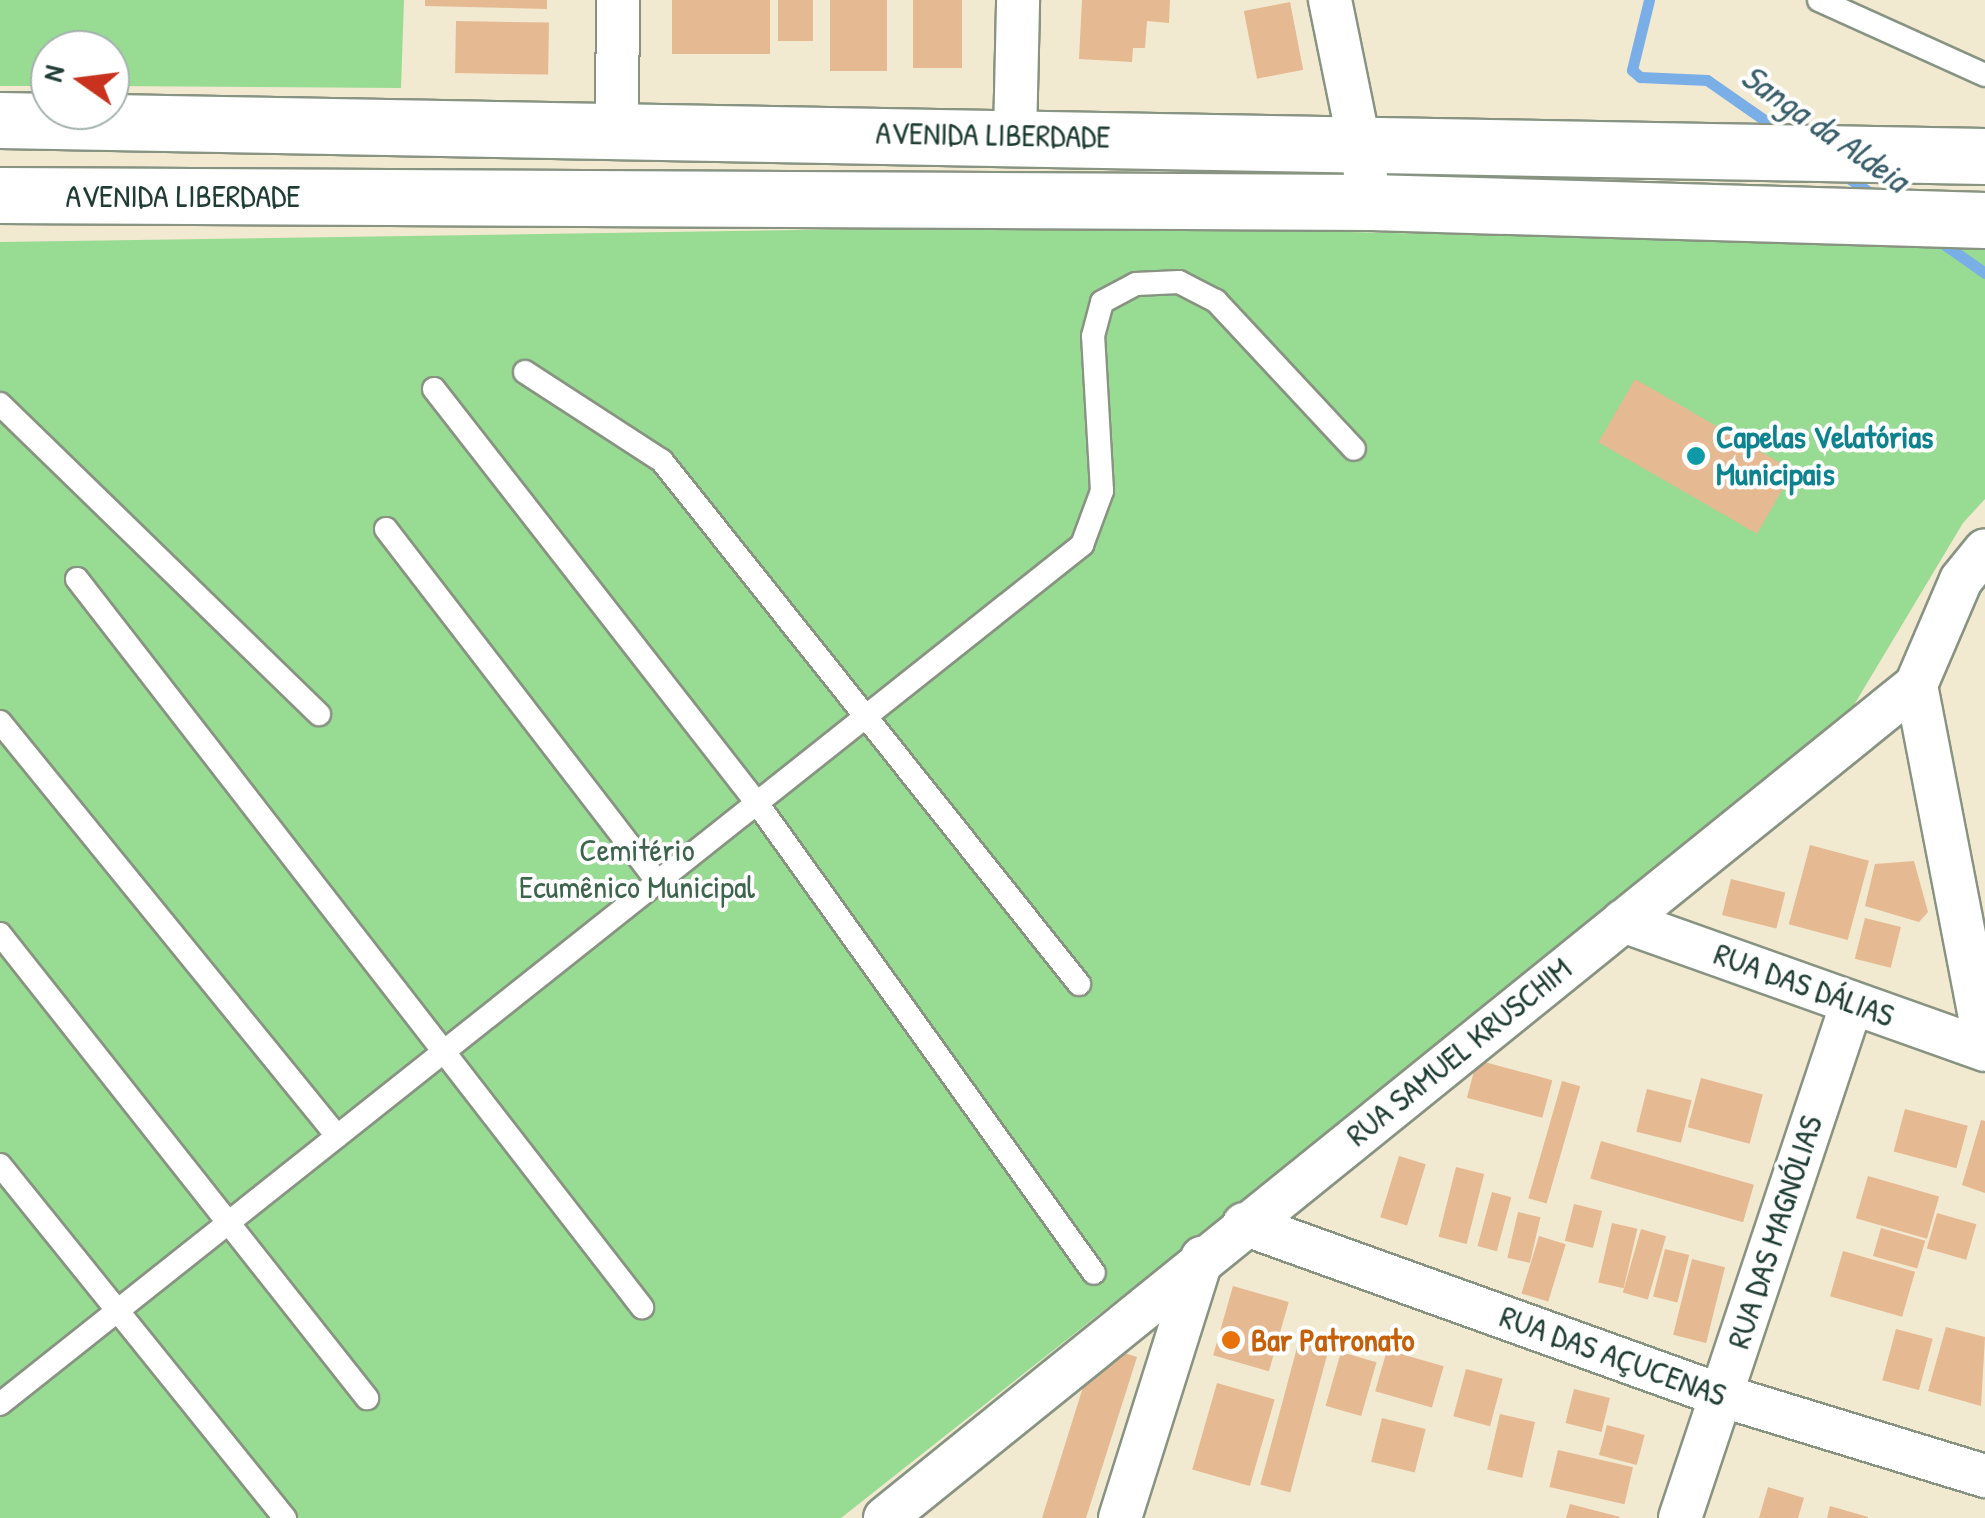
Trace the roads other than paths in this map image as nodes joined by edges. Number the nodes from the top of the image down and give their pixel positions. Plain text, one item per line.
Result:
1 (618, 0) edge
2 (1018, 0) edge
3 (1330, 0) edge
4 (1819, 0) edge
5 (1985, 76) edge
6 (0, 120) edge
7 (616, 129) junction
8 (1015, 136) junction
9 (1359, 143) junction
10 (1985, 156) edge
11 (0, 195) edge
12 (1371, 202) junction
13 (1985, 220) edge
14 (525, 372) dead end
15 (434, 390) dead end
16 (0, 404) edge
17 (1354, 449) dead end
18 (386, 528) dead end
19 (1985, 550) edge
20 (76, 579) dead end
21 (1916, 685) junction
22 (319, 714) dead end
23 (866, 717) junction
24 (0, 722) edge
25 (757, 803) junction
26 (658, 882) junction
27 (1623, 920) junction
28 (0, 934) edge
29 (1078, 984) dead end
30 (1852, 1002) junction
31 (1985, 1042) edge
32 (1985, 1050) edge
33 (444, 1052) junction
34 (337, 1136) junction
35 (0, 1166) edge
36 (228, 1223) junction
37 (1244, 1224) junction
38 (1202, 1258) junction
39 (1094, 1273) dead end
40 (642, 1307) dead end
41 (117, 1310) junction
42 (1720, 1396) junction
43 (367, 1398) dead end
44 (0, 1404) edge
45 (1985, 1476) edge
46 (285, 1518) edge
47 (885, 1518) edge
48 (1120, 1518) edge
49 (1680, 1518) edge

1 - 7 street
2 - 8 street
3 - 9 street
4 - 5 lane
6 - 7 street, AVENIDA LIBERDADE
7 - 8 street, AVENIDA LIBERDADE
8 - 9 street, AVENIDA LIBERDADE
9 - 10 street, AVENIDA LIBERDADE
9 - 12 street
11 - 12 street, AVENIDA LIBERDADE
12 - 13 street, AVENIDA LIBERDADE
14 - 23 lane
15 - 25 lane
16 - 22 lane
17 - 23 lane
18 - 26 lane
19 - 21 street, RUA SAMUEL KRUSCHIM
20 - 33 lane
21 - 27 street, RUA SAMUEL KRUSCHIM
21 - 31 street
23 - 25 lane
23 - 29 lane
24 - 34 lane
25 - 26 lane
25 - 39 lane
26 - 33 lane
27 - 30 street, RUA DAS DÁLIAS
27 - 37 street, RUA SAMUEL KRUSCHIM
28 - 36 lane
30 - 32 street, RUA DAS DÁLIAS
30 - 42 street, RUA DAS MAGNÓLIAS
33 - 34 lane
33 - 40 lane
34 - 36 lane
35 - 41 lane
36 - 41 lane
36 - 43 lane
37 - 38 street, RUA SAMUEL KRUSCHIM
37 - 42 street, RUA DAS AÇUCENAS
38 - 47 street, RUA SAMUEL KRUSCHIM
38 - 48 street
41 - 44 lane
41 - 46 lane
42 - 45 street, RUA DAS AÇUCENAS
42 - 49 street, RUA DAS MAGNÓLIAS

